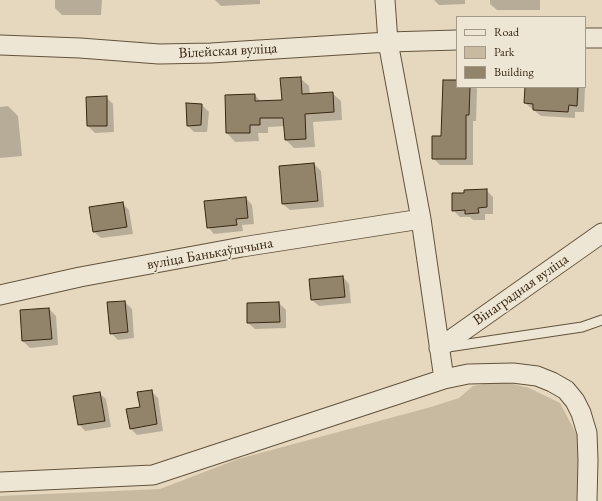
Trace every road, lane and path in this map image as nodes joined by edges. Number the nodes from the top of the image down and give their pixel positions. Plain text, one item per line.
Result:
1 (385, 0) edge
2 (586, 38) edge
3 (602, 38) edge
4 (456, 40) edge
5 (388, 42) junction
6 (0, 45) edge
7 (422, 219) junction
8 (602, 232) edge
9 (0, 295) edge
10 (602, 320) edge
11 (439, 348) junction
12 (444, 379) junction
13 (595, 459) edge
14 (0, 482) edge
15 (587, 501) edge

1 - 5 street
2 - 3 street
4 - 5 street, Вілейская вуліца
5 - 6 street, Вілейская вуліца
5 - 7 street
7 - 9 street, вуліца Банькаўшчына
7 - 11 street
8 - 11 street, Вінаградная вуліца
10 - 11 lane
11 - 12 street
12 - 13 street
12 - 14 street
13 - 15 street

